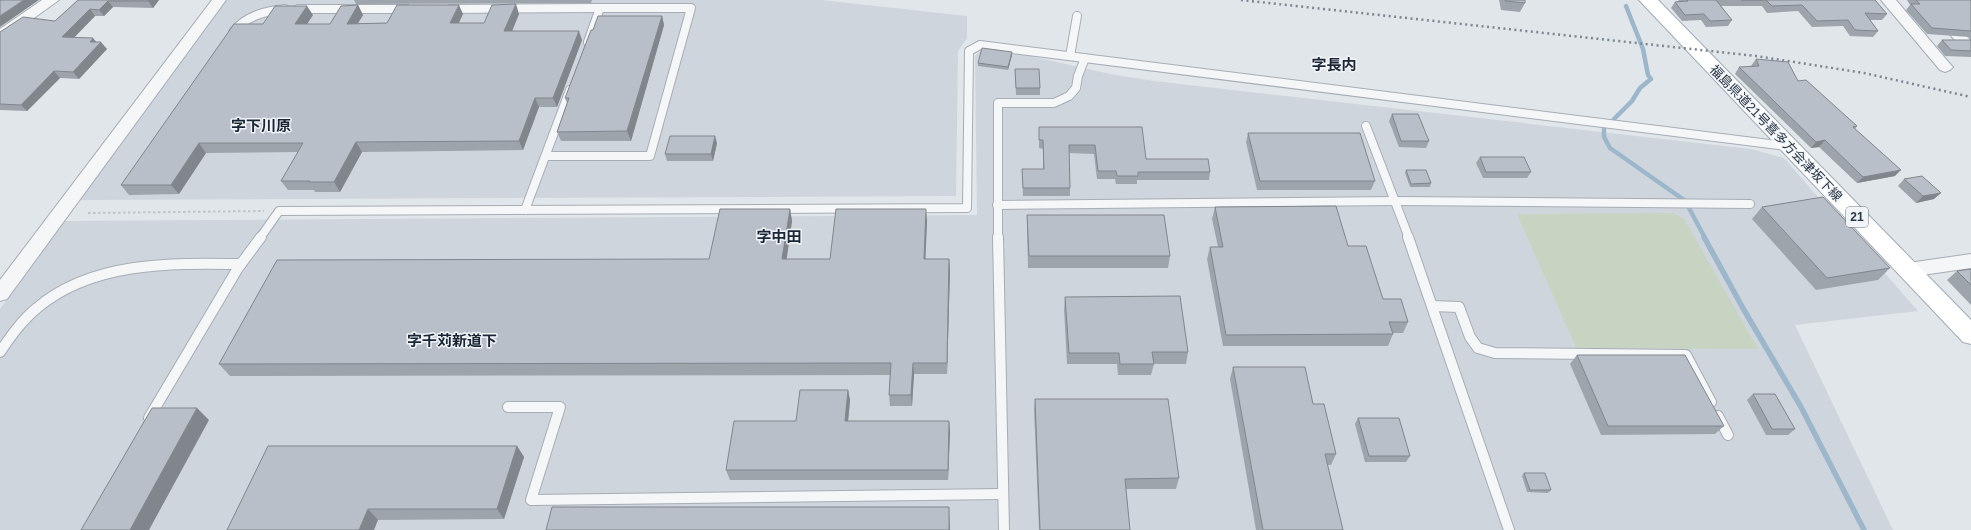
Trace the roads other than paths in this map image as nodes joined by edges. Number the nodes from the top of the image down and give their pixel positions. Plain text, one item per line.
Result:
1 (52, 0) edge
2 (219, 0) edge
3 (1648, 0) edge
4 (1888, 0) edge
5 (600, 8) junction
6 (417, 9) edge
7 (441, 9) edge
8 (1077, 16) dead end
9 (0, 36) edge
10 (228, 39) edge
11 (1922, 40) junction
12 (1962, 40) edge
13 (584, 53) edge
14 (1070, 56) junction
15 (1086, 58) junction
16 (1946, 67) dead end
17 (573, 82) edge
18 (1366, 126) dead end
19 (1788, 146) junction
20 (546, 156) junction
21 (1396, 201) junction
22 (1750, 204) dead end
23 (997, 205) junction
24 (525, 210) junction
25 (1971, 261) edge
26 (241, 264) junction
27 (1908, 270) junction
28 (0, 294) edge
29 (1432, 306) junction
30 (1971, 335) edge
31 (0, 352) edge
32 (508, 407) dead end
33 (142, 429) edge
34 (1728, 435) dead end
35 (1003, 494) junction
36 (1004, 530) edge
37 (1509, 530) edge

1 - 9 street
2 - 28 street
3 - 19 main road, 福島県道21号喜多方会津坂下線 / 21
4 - 11 street
5 - 7 lane
5 - 13 lane
5 - 20 lane
6 - 10 lane
8 - 14 lane
11 - 12 street
11 - 16 street
14 - 15 lane
14 - 24 lane
15 - 19 lane
15 - 23 lane
17 - 20 lane
18 - 21 lane
19 - 27 main road, 福島県道21号喜多方会津坂下線 / 21
20 - 24 lane
21 - 22 lane
21 - 23 lane
21 - 29 lane
23 - 35 lane
24 - 26 lane
25 - 27 street
26 - 31 lane
26 - 33 lane
27 - 30 main road, 福島県道21号喜多方会津坂下線 / 21
29 - 34 lane
29 - 37 lane
32 - 35 lane
35 - 36 lane

